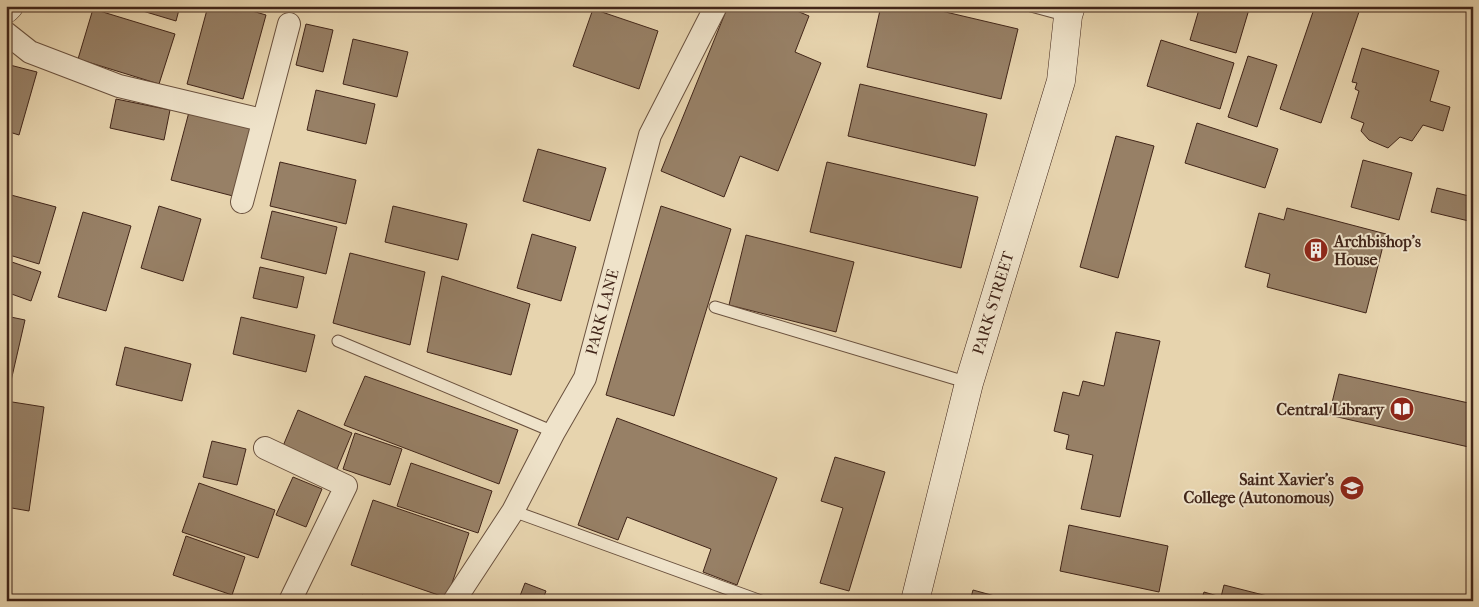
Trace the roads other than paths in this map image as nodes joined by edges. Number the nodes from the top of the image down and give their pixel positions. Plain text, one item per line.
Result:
1 (9, 6) edge
2 (716, 6) edge
3 (1031, 6) edge
4 (6, 10) edge
5 (1070, 11) edge
6 (288, 24) dead end
7 (6, 33) edge
8 (262, 120) junction
9 (242, 202) dead end
10 (715, 307) dead end
11 (338, 341) dead end
12 (969, 383) junction
13 (554, 432) junction
14 (265, 448) dead end
15 (513, 511) junction
16 (290, 601) edge
17 (454, 601) edge
18 (760, 601) edge
19 (915, 601) edge

1 - 4 main road
2 - 13 street, PARK LANE
3 - 5 lane
5 - 12 main road, PARK STREET
6 - 8 street
7 - 8 street
8 - 9 street
10 - 12 lane
11 - 13 lane
12 - 19 main road, PARK STREET
13 - 15 street, PARK LANE
14 - 16 street
15 - 17 street, PARK LANE
15 - 18 lane

